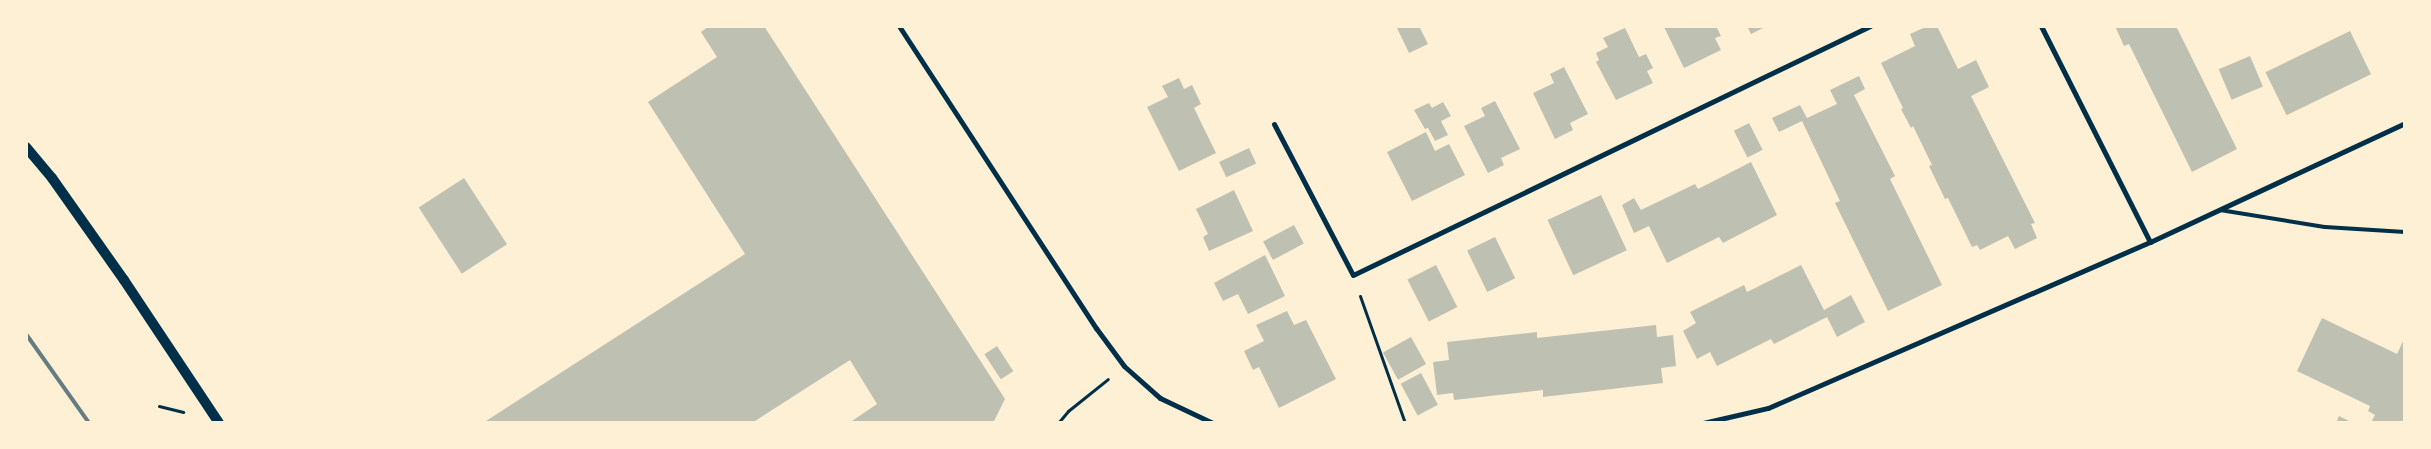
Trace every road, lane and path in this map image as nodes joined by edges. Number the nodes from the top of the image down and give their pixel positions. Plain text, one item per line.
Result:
1 (899, 26) edge
2 (1870, 26) edge
3 (2041, 26) edge
4 (2405, 123) edge
5 (1274, 124) dead end
6 (26, 147) edge
7 (2217, 210) junction
8 (2405, 232) edge
9 (2150, 242) junction
10 (1353, 275) junction
11 (1124, 366) junction
12 (219, 423) edge
13 (1058, 423) edge
14 (1213, 423) edge
15 (1405, 423) edge
16 (1702, 423) edge

1 - 11 street
2 - 10 street
3 - 9 street
4 - 7 street
5 - 10 street
6 - 12 main road
7 - 8 lane
7 - 9 street
9 - 16 street
10 - 15 path
11 - 13 path
11 - 14 street

